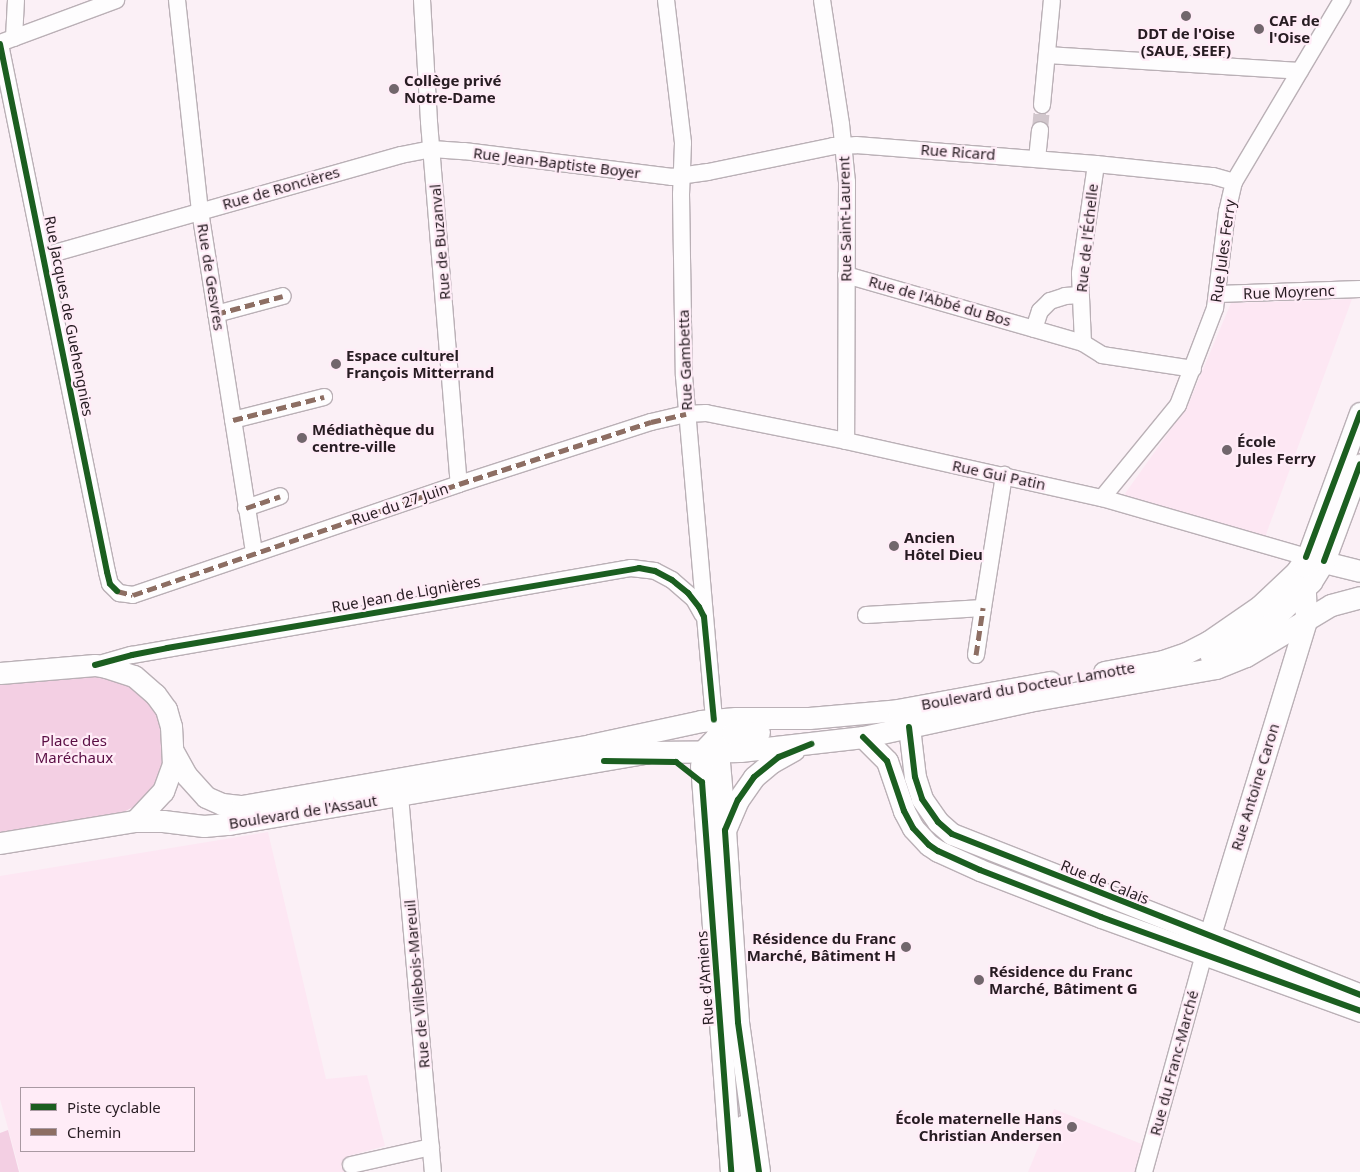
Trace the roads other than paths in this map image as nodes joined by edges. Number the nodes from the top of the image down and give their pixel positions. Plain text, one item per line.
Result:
1 (16, 0) edge
2 (116, 0) edge
3 (177, 0) edge
4 (422, 0) edge
5 (666, 0) edge
6 (822, 0) edge
7 (1052, 0) edge
8 (1342, 0) edge
9 (5, 42) edge
10 (1047, 55) junction
11 (1299, 71) junction
12 (1042, 105) tunnel mouth
13 (1040, 130) tunnel mouth
14 (844, 145) junction
15 (432, 150) junction
16 (1037, 159) junction
17 (1096, 164) junction
18 (683, 176) junction
19 (1234, 182) junction
20 (200, 211) junction
21 (44, 256) junction
22 (846, 274) junction
23 (1360, 289) edge
24 (1218, 294) junction
25 (1080, 295) junction
26 (283, 296) dead end
27 (216, 314) junction
28 (1034, 329) junction
29 (1084, 343) junction
30 (1193, 370) junction
31 (324, 397) dead end
32 (1360, 413) edge
33 (686, 414) junction
34 (233, 420) junction
35 (846, 440) junction
36 (1360, 464) edge
37 (1004, 476) junction
38 (459, 484) junction
39 (280, 496) dead end
40 (1102, 498) junction
41 (246, 508) junction
42 (254, 553) junction
43 (1315, 559) junction
44 (1360, 571) edge
45 (1305, 589) junction
46 (116, 591) joint
47 (1360, 597) edge
48 (983, 608) junction
49 (866, 615) dead end
50 (704, 617) junction
51 (1306, 620) junction
52 (976, 655) dead end
53 (0, 665) edge
54 (95, 665) junction
55 (22, 670) junction
56 (0, 673) edge
57 (1128, 683) junction
58 (903, 719) junction
59 (863, 737) junction
60 (713, 740) junction
61 (811, 744) junction
62 (174, 753) junction
63 (604, 761) junction
64 (702, 782) junction
65 (400, 796) junction
66 (136, 821) junction
67 (725, 830) junction
68 (0, 843) edge
69 (1206, 945) junction
70 (1360, 995) edge
71 (1360, 1012) edge
72 (738, 1022) junction
73 (431, 1147) junction
74 (351, 1165) dead end
75 (433, 1172) edge
76 (731, 1172) edge
77 (747, 1172) edge
78 (759, 1172) edge
79 (1144, 1172) edge

1 - 9 street, Rue Jacques de Guehengnies
2 - 9 street
3 - 20 street, Rue de Gesvres
4 - 15 street, Rue de Buzanval
5 - 18 street, Rue Gambetta
6 - 14 street, Rue Saint-Laurent
7 - 10 street
8 - 11 street, Rue Jules Ferry
9 - 21 street, Rue Jacques de Guehengnies
10 - 11 street
10 - 12 street
11 - 19 street, Rue Jules Ferry
13 - 16 street
14 - 16 street, Rue Ricard
14 - 18 street, Rue Ricard
14 - 22 street, Rue Saint-Laurent
15 - 18 street, Rue Jean-Baptiste Boyer
15 - 20 street, Rue de Roncières
15 - 38 street, Rue de Buzanval
16 - 17 street, Rue Ricard
17 - 19 street, Rue Ricard
17 - 25 street, Rue de l'Échelle
18 - 33 street, Rue Gambetta
19 - 24 street, Rue Jules Ferry
20 - 21 street, Rue de Roncières
20 - 27 street, Rue de Gesvres
21 - 46 street, Rue Jacques de Guehengnies
22 - 28 street, Rue de l'Abbé du Bos
22 - 35 street, Rue Saint-Laurent
23 - 24 street, Rue Moyrenc
24 - 30 street, Rue Jules Ferry
25 - 28 street
25 - 29 street, Rue de l'Échelle
26 - 27 street
27 - 34 street, Rue de Gesvres
28 - 29 street, Rue de l'Abbé du Bos
29 - 30 street, Rue de l'Abbé du Bos
30 - 40 street, Rue Jules Ferry
31 - 34 street
32 - 43 main road
33 - 35 street, Rue Gui Patin
33 - 38 street, Rue du 27 Juin
33 - 50 street, Rue Gambetta
34 - 41 street, Rue de Gesvres
35 - 37 street, Rue Gui Patin
36 - 43 main road
37 - 40 street, Rue Gui Patin
37 - 48 street
38 - 42 street, Rue du 27 Juin
39 - 41 street
40 - 43 street, Rue Gui Patin
41 - 42 street, Rue de Gesvres
42 - 46 street, Rue du 27 Juin
43 - 44 main road
43 - 45 main road, Rue Antoine Caron
43 - 58 main road, Boulevard du Docteur Lamotte
45 - 51 main road, Rue Antoine Caron
45 - 57 main road, Boulevard du Docteur Lamotte
47 - 51 main road, Boulevard du Docteur Lamotte
48 - 49 street
48 - 52 street
50 - 54 street, Rue Jean de Lignières
50 - 60 street, Rue Gambetta
51 - 57 main road, Boulevard du Docteur Lamotte
51 - 69 main road, Rue Antoine Caron
53 - 55 main road
54 - 55 main road
54 - 62 main road
55 - 56 main road
57 - 58 main road, Boulevard du Docteur Lamotte
58 - 59 main road, Boulevard du Docteur Lamotte
58 - 60 main road, Boulevard du Docteur Lamotte
58 - 69 main road, Rue de Calais
59 - 61 main road, Boulevard du Docteur Lamotte
59 - 69 main road, Rue de Calais
60 - 61 main road, Boulevard du Docteur Lamotte
60 - 62 main road, Boulevard de l'Assaut
60 - 63 main road, Boulevard du Docteur Lamotte
60 - 64 main road, Rue d'Amiens
60 - 67 main road, Rue d'Amiens
61 - 67 main road
62 - 66 main road
63 - 64 main road
63 - 65 main road, Boulevard de l'Assaut
64 - 76 main road, Rue d'Amiens
65 - 66 main road, Boulevard de l'Assaut
65 - 73 street, Rue de Villebois-Mareuil
66 - 68 main road, Boulevard de l'Assaut
67 - 72 main road, Rue d'Amiens
69 - 70 main road, Rue de Calais
69 - 71 main road, Rue de Calais
69 - 79 street, Rue du Franc-Marché
72 - 77 street, Rue d'Amiens
72 - 78 main road, Rue d'Amiens
73 - 74 street
73 - 75 street, Rue de Villebois-Mareuil

